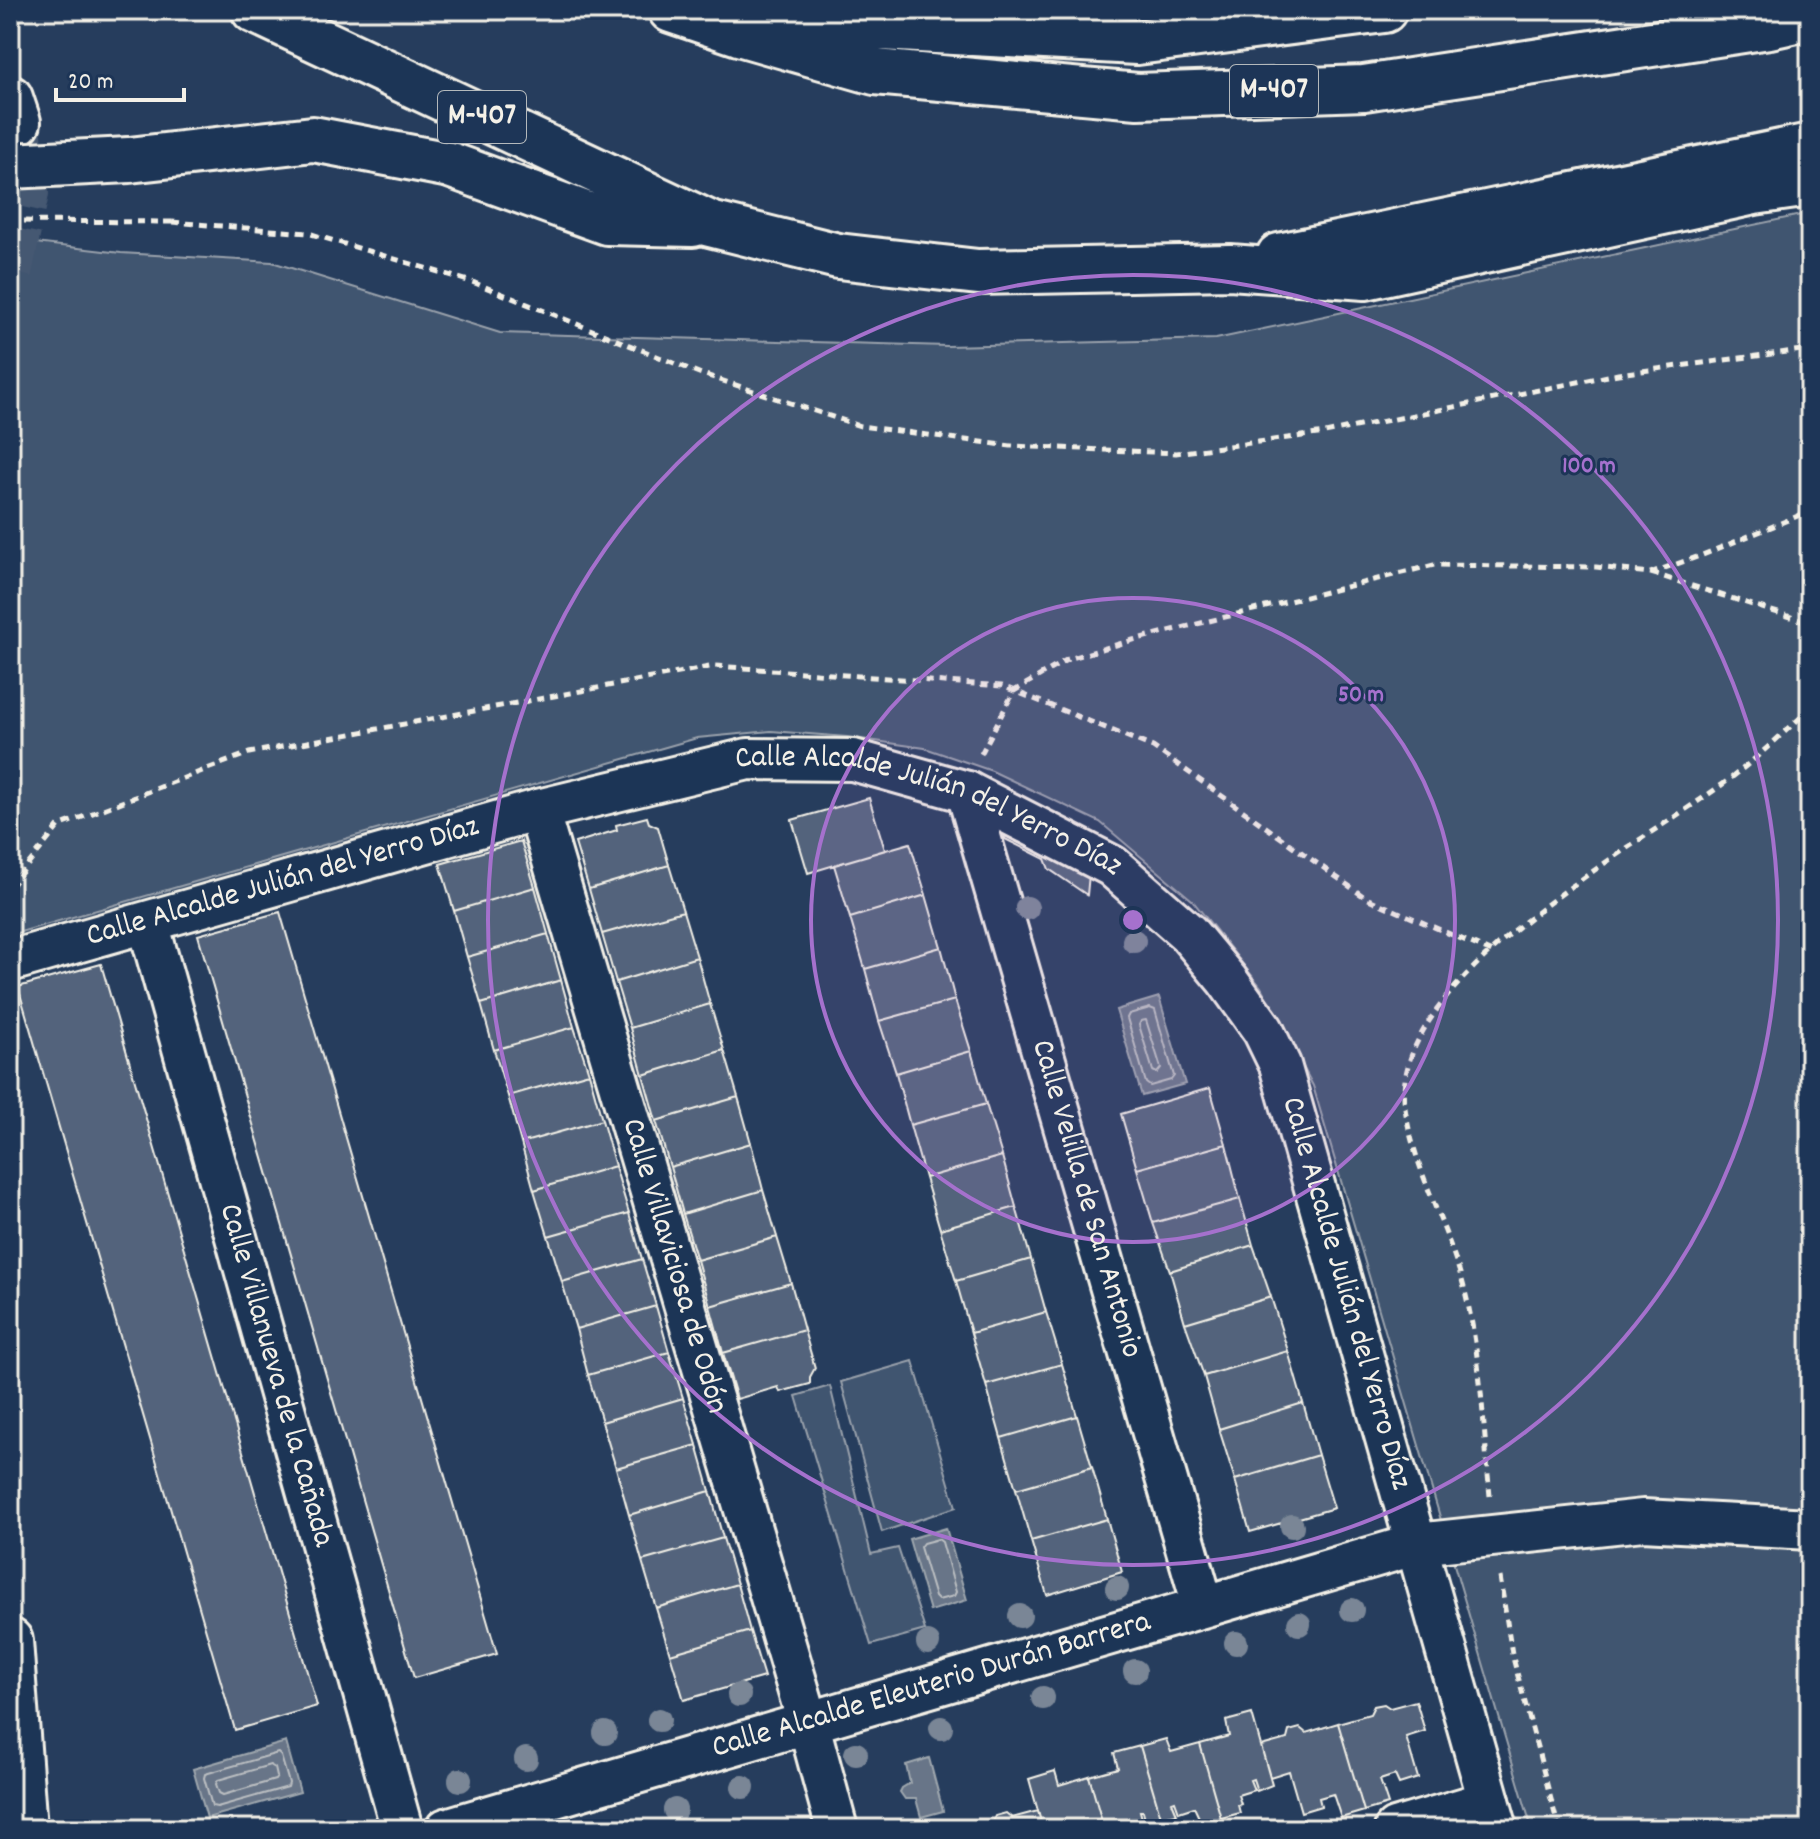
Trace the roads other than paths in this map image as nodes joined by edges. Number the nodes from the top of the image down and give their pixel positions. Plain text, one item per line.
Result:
1 (254, 10) edge
2 (671, 10) edge
3 (1384, 10) edge
4 (1810, 17) edge
5 (739, 33) junction
6 (1810, 146) edge
7 (10, 166) edge
8 (1810, 184) edge
9 (710, 224) junction
10 (1230, 267) junction
11 (967, 792) junction
12 (538, 810) junction
13 (148, 923) junction
14 (10, 961) edge
15 (1810, 1529) edge
16 (1417, 1544) junction
17 (1203, 1605) junction
18 (10, 1641) edge
19 (808, 1722) junction
20 (1493, 1815) edge
21 (24, 1829) edge
22 (402, 1829) edge
23 (446, 1829) edge
24 (837, 1829) edge
25 (1395, 1829) edge

1 - 9 main road, M-407
2 - 5 main road, M-407
3 - 5 main road, M-407
4 - 5 main road, M-407
6 - 10 main road, M-407
7 - 9 main road, bridge
8 - 10 main road, M-407
9 - 10 main road, M-407
11 - 12 street, Calle Alcalde Julián del Yerro Díaz
11 - 16 street, Calle Alcalde Julián del Yerro Díaz
11 - 17 street, Calle Velilla de San Antonio
12 - 13 street, Calle Alcalde Julián del Yerro Díaz
12 - 19 street, Calle Villaviciosa de Odón
13 - 14 street, Calle Alcalde Julián del Yerro Díaz
13 - 22 street, Calle Villanueva de la Cañada
15 - 16 street, Calle Alcalde Eleuterio Durán Barrera
16 - 17 street, Calle Alcalde Eleuterio Durán Barrera
16 - 20 street, Calle Alcalde Julián del Yerro Díaz
17 - 19 street, Calle Alcalde Eleuterio Durán Barrera
18 - 21 main road
19 - 23 street, Calle Alcalde Eleuterio Durán Barrera
19 - 24 street, Calle Villaviciosa de Odón
20 - 25 street

